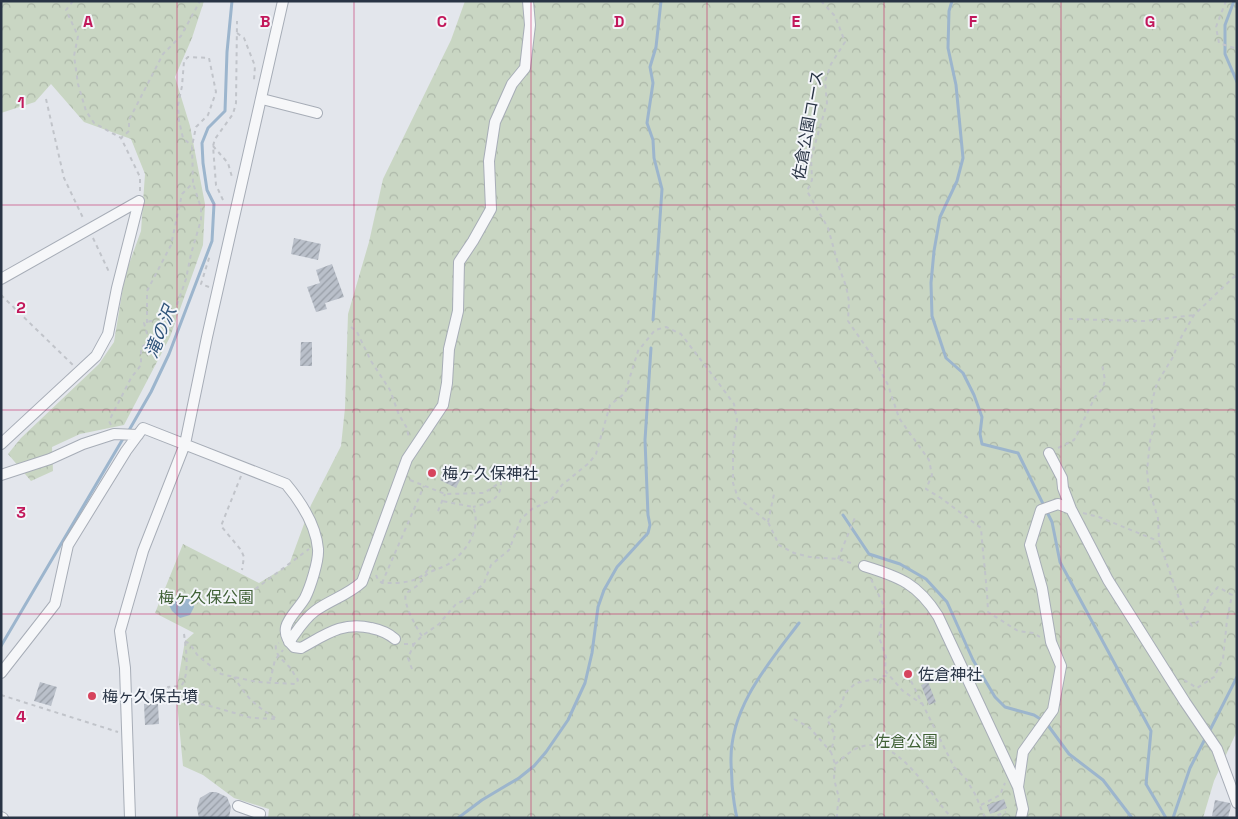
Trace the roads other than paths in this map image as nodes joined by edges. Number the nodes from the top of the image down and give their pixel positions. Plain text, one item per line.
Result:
1 (283, 1) edge
2 (528, 1) edge
3 (262, 96) junction
4 (317, 113) dead end
5 (1, 279) edge
6 (136, 434) junction
7 (1, 444) edge
8 (185, 444) junction
9 (1049, 453) road end
10 (1, 475) edge
11 (1071, 509) junction
12 (864, 566) road end
13 (395, 639) road end
14 (289, 642) junction
15 (1, 673) edge
16 (1018, 787) junction
17 (1237, 803) edge
18 (238, 806) dead end
19 (130, 818) edge
20 (260, 818) edge
21 (1022, 818) edge

1 - 3 street
2 - 14 street
3 - 4 street
3 - 8 street
5 - 7 street
6 - 8 street
6 - 10 street
6 - 15 street
8 - 14 street
8 - 19 street
9 - 11 street
11 - 16 street
11 - 17 street
12 - 16 street
13 - 14 street
16 - 21 street
18 - 20 street

